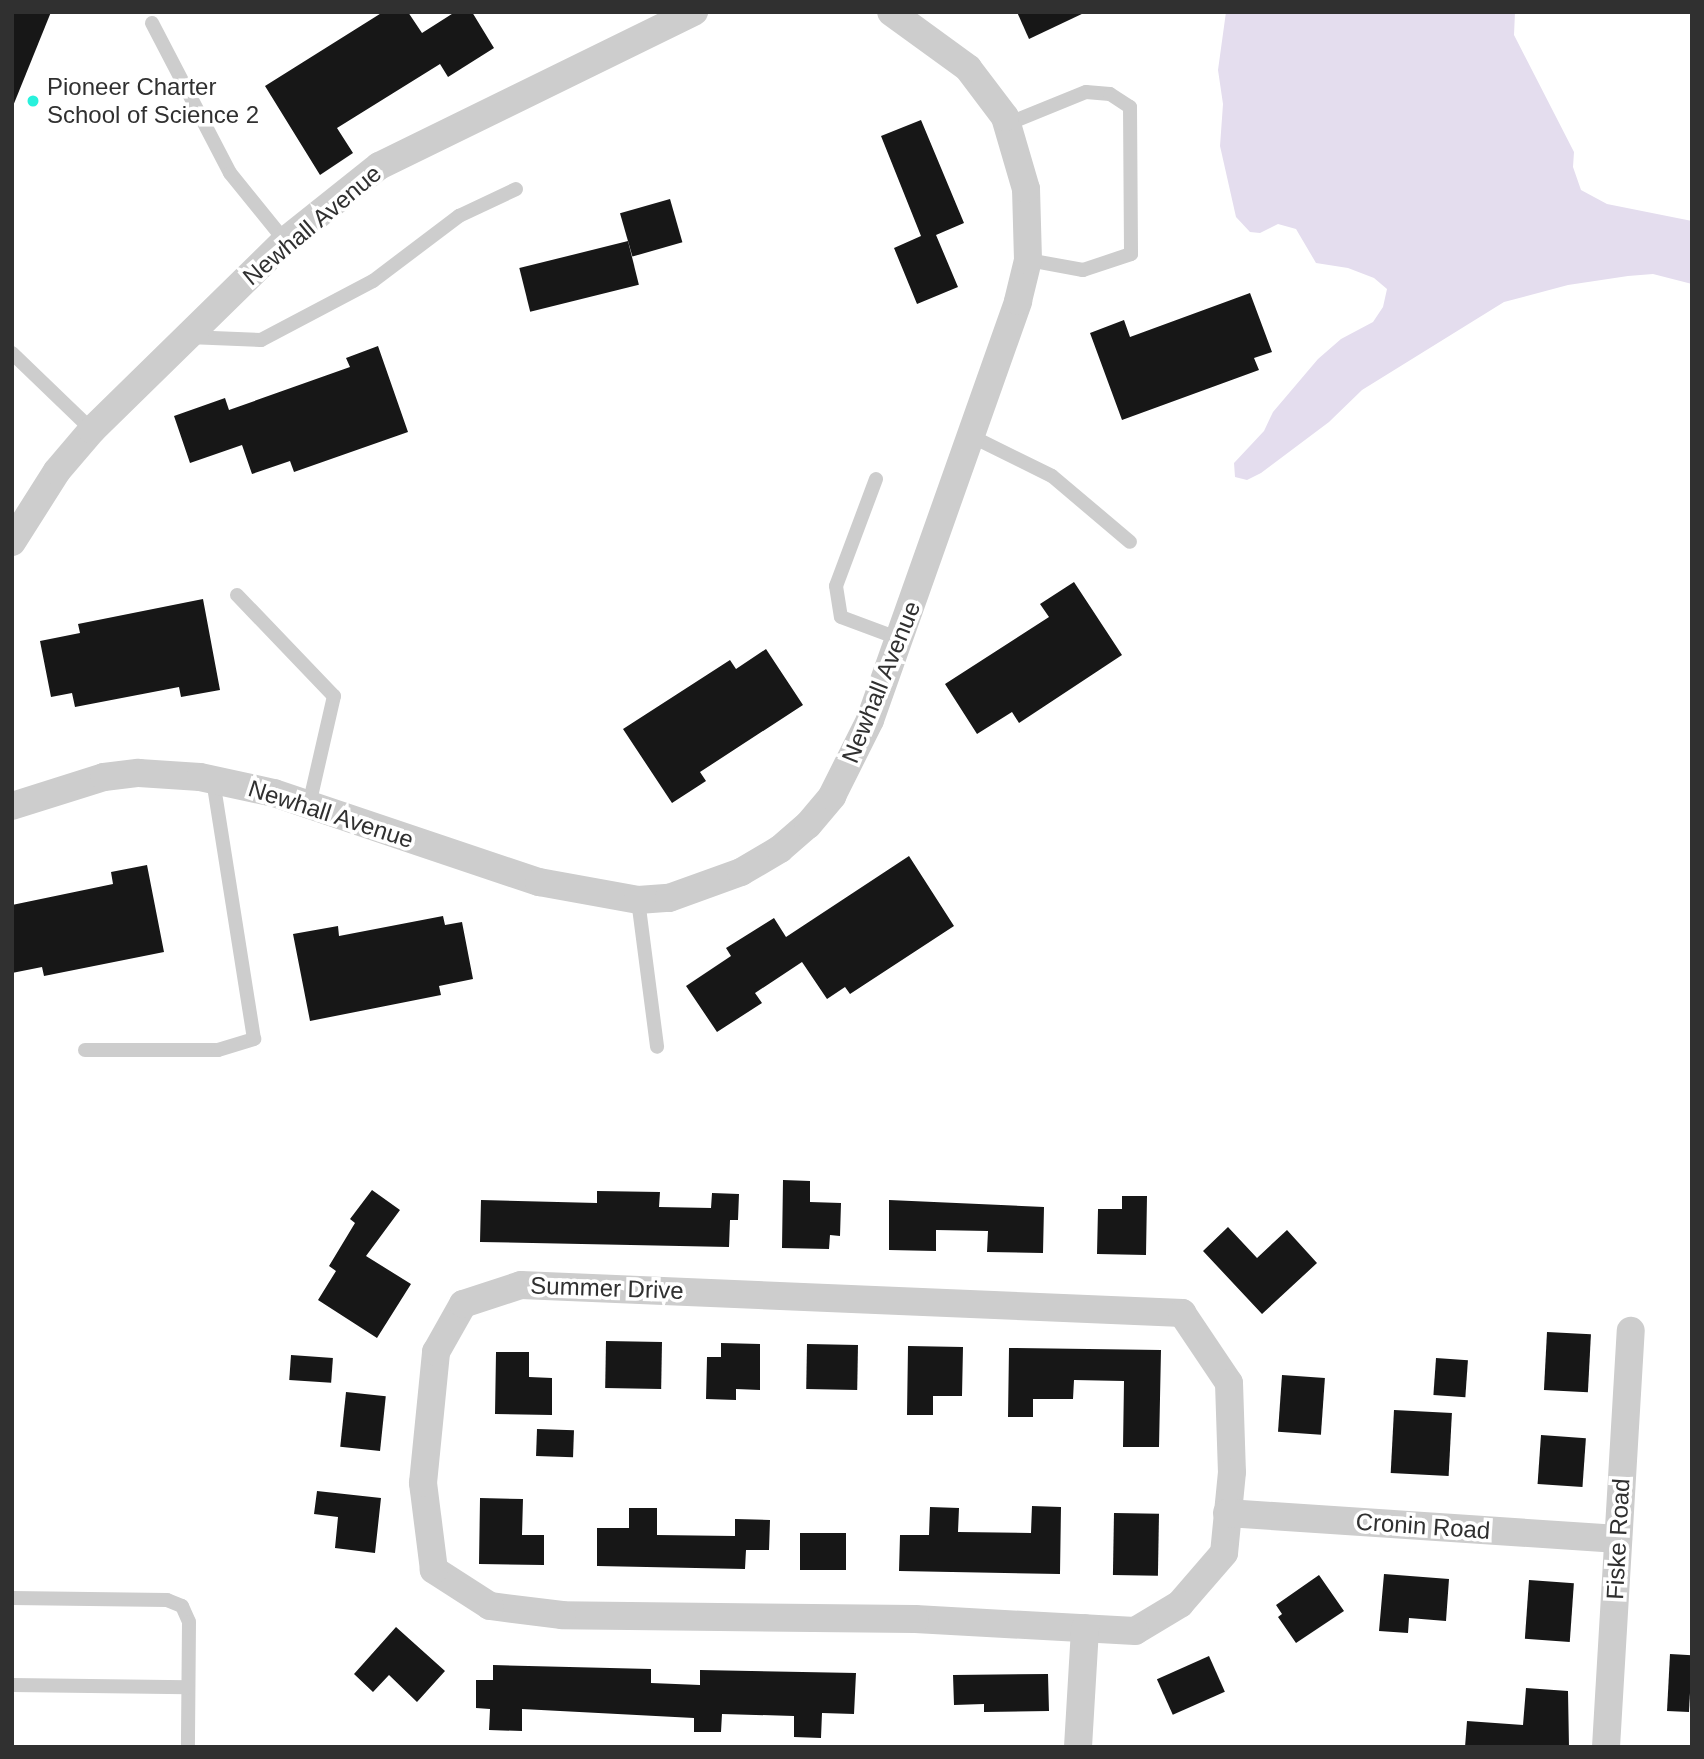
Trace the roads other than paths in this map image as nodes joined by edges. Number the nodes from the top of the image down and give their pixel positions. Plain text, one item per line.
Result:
1 (694, 12) edge
2 (891, 12) edge
3 (152, 23) dead end
4 (1007, 124) junction
5 (516, 188) dead end
6 (285, 241) junction
7 (1028, 260) junction
8 (187, 337) junction
9 (12, 352) edge
10 (92, 430) junction
11 (971, 436) junction
12 (876, 479) dead end
13 (12, 542) edge
14 (1130, 542) dead end
15 (237, 595) dead end
16 (900, 639) junction
17 (214, 780) junction
18 (309, 805) junction
19 (12, 806) edge
20 (639, 900) junction
21 (657, 1047) dead end
22 (85, 1050) dead end
23 (1631, 1331) dead end
24 (1227, 1513) junction
25 (1619, 1539) junction
26 (12, 1598) edge
27 (1085, 1628) junction
28 (12, 1685) edge
29 (188, 1687) junction
30 (188, 1747) edge
31 (1078, 1747) edge
32 (1606, 1747) edge

1 - 6 street, Newhall Avenue
2 - 4 street, Newhall Avenue
3 - 6 lane
4 - 7 street, Newhall Avenue
4 - 7 lane
5 - 8 lane
6 - 8 street, Newhall Avenue
7 - 11 street, Newhall Avenue
8 - 10 street, Newhall Avenue
9 - 10 lane
10 - 13 street, Newhall Avenue
11 - 14 lane
11 - 16 street, Newhall Avenue
12 - 16 lane
15 - 18 lane
16 - 20 street, Newhall Avenue
17 - 18 street, Newhall Avenue
17 - 19 street, Newhall Avenue
17 - 22 lane
18 - 20 street, Newhall Avenue
20 - 21 lane
23 - 25 street, Fiske Road
24 - 25 street, Cronin Road
24 - 27 street, Summer Drive
24 - 27 street, Summer Drive
25 - 32 street, Fiske Road
26 - 29 lane
27 - 31 street
28 - 29 lane
29 - 30 lane

